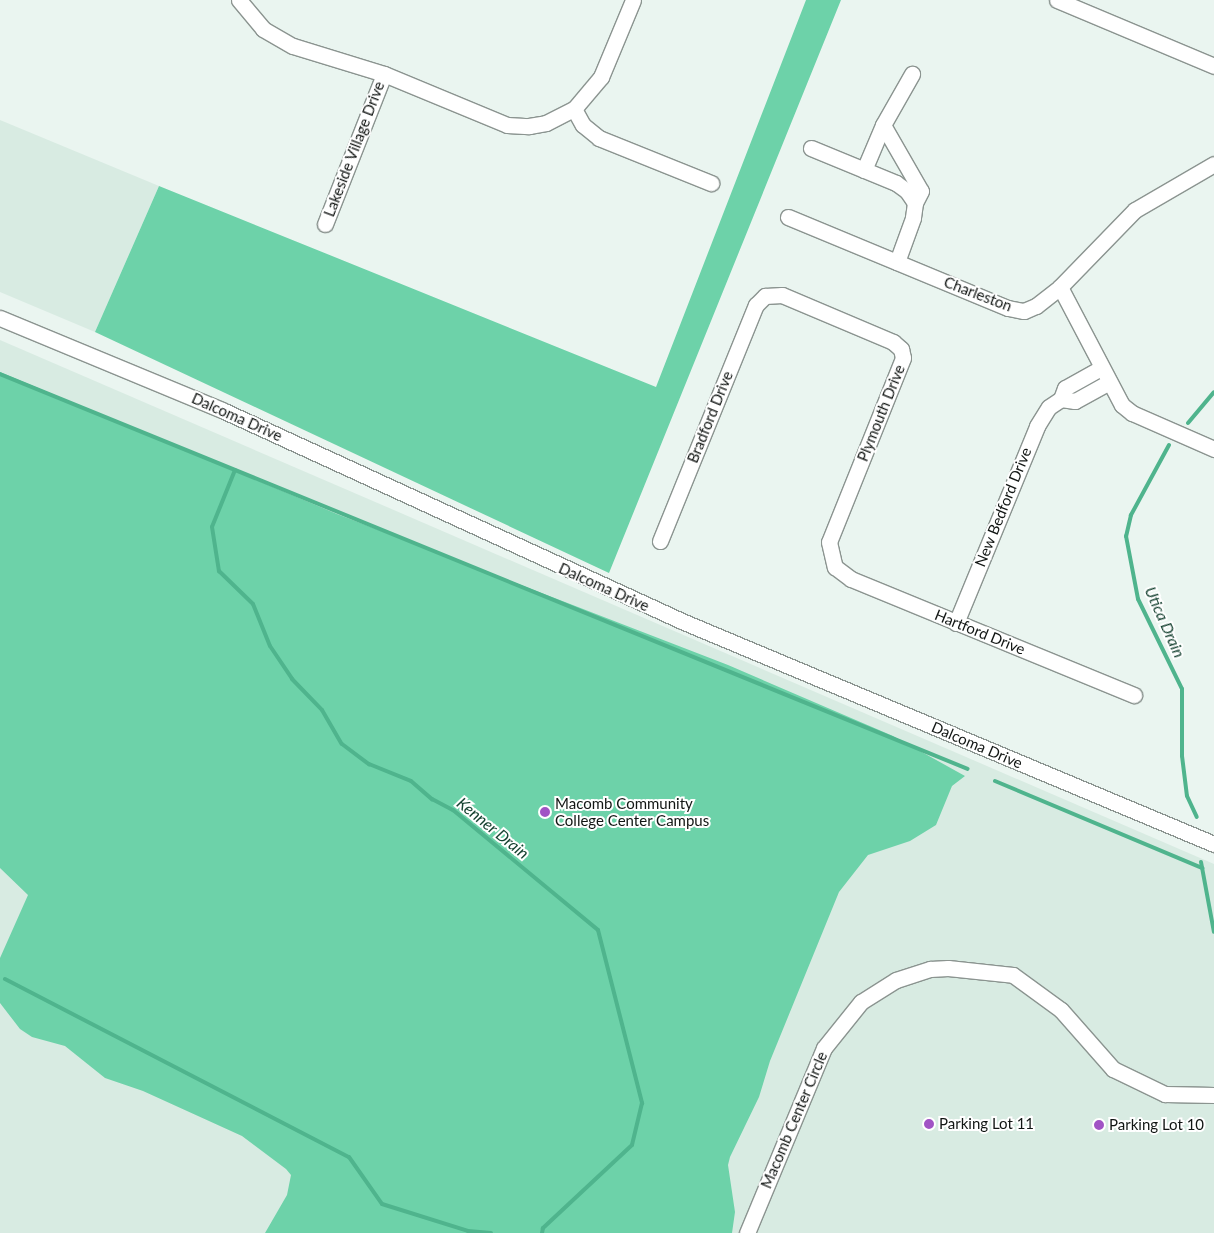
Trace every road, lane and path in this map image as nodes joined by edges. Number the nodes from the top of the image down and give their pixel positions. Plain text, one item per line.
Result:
1 (239, 0) edge
2 (633, 0) edge
3 (1057, 0) edge
4 (1214, 66) edge
5 (384, 74) junction
6 (912, 74) dead end
7 (574, 109) junction
8 (883, 125) junction
9 (811, 148) dead end
10 (1214, 164) edge
11 (864, 170) junction
12 (711, 183) dead end
13 (915, 203) junction
14 (788, 217) dead end
15 (325, 224) dead end
16 (897, 262) junction
17 (1060, 287) junction
18 (765, 296) joint
19 (0, 318) edge
20 (1101, 368) junction
21 (1109, 382) junction
22 (1061, 399) junction
23 (1214, 449) edge
24 (660, 541) dead end
25 (832, 560) joint
26 (956, 623) junction
27 (1134, 695) dead end
28 (1214, 844) edge
29 (1214, 1094) edge
30 (747, 1233) edge

1 - 5 street, Lakeside Village Drive
2 - 7 street, Lakeside Village Drive
3 - 4 street
5 - 7 street, Lakeside Village Drive
5 - 15 street, Lakeside Village Drive
6 - 8 street
7 - 12 street
8 - 11 street
8 - 13 street
9 - 11 street
10 - 17 street, Charleston
11 - 13 street
13 - 16 street
14 - 16 street, Charleston
16 - 17 street, Charleston
17 - 20 street
18 - 24 street, Bradford Drive
18 - 25 street, Plymouth Drive
19 - 28 street, Dalcoma Drive
20 - 21 street
20 - 22 street, New Bedford Drive
21 - 22 street
21 - 23 street
22 - 26 street, New Bedford Drive
25 - 26 street, Hartford Drive
26 - 27 street, Hartford Drive
29 - 30 street, Macomb Center Circle

